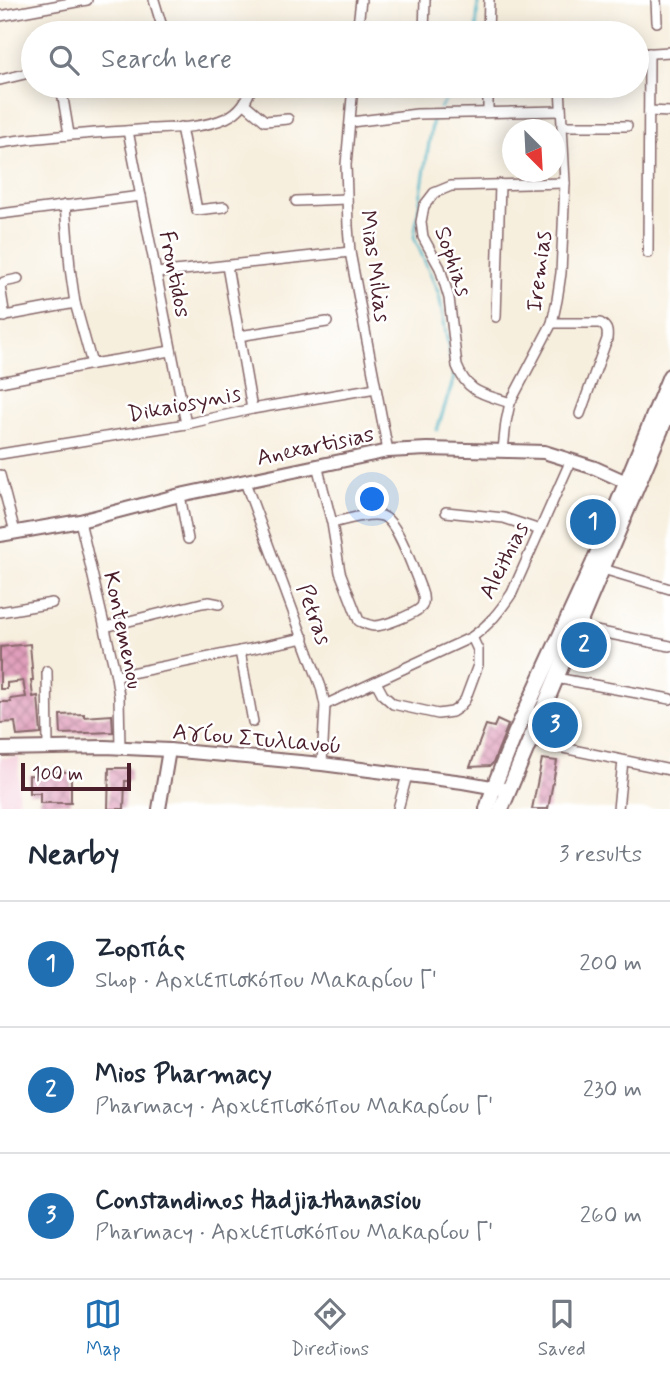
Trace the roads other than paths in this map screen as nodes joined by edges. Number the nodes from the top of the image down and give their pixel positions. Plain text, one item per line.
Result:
1 (87, 0) edge
2 (154, 0) edge
3 (361, 0) edge
4 (425, 0) edge
5 (489, 0) edge
6 (656, 0) edge
7 (73, 1) edge
8 (0, 16) edge
9 (160, 21) edge
10 (358, 21) edge
11 (424, 21) edge
12 (488, 21) edge
13 (657, 22) dead end
14 (670, 52) edge
15 (649, 53) joint
16 (21, 75) edge
17 (0, 80) edge
18 (63, 98) edge
19 (247, 98) edge
20 (352, 98) edge
21 (488, 98) edge
22 (560, 98) edge
23 (245, 104) junction
24 (561, 111) junction
25 (649, 111) junction
26 (488, 112) junction
27 (670, 112) edge
28 (288, 119) dead end
29 (562, 119) edge
30 (351, 122) junction
31 (565, 126) edge
32 (626, 126) dead end
33 (181, 127) junction
34 (128, 131) junction
35 (69, 134) junction
36 (0, 143) edge
37 (565, 183) joint
38 (500, 184) junction
39 (141, 196) junction
40 (347, 199) junction
41 (296, 201) dead end
42 (65, 205) junction
43 (224, 207) dead end
44 (0, 214) edge
45 (351, 252) junction
46 (648, 253) dead end
47 (228, 266) junction
48 (156, 273) junction
49 (18, 279) dead end
50 (75, 303) junction
51 (2, 317) edge
52 (496, 317) dead end
53 (327, 322) dead end
54 (552, 323) junction
55 (239, 336) junction
56 (171, 351) junction
57 (92, 364) junction
58 (670, 376) edge
59 (0, 382) edge
60 (376, 388) junction
61 (510, 404) junction
62 (670, 408) edge
63 (252, 409) junction
64 (580, 414) dead end
65 (186, 424) junction
66 (503, 450) junction
67 (387, 451) junction
68 (0, 454) edge
69 (570, 460) junction
70 (317, 465) junction
71 (0, 475) edge
72 (246, 482) junction
73 (632, 484) junction
74 (180, 495) junction
75 (446, 512) dead end
76 (79, 522) junction
77 (332, 523) junction
78 (540, 530) junction
79 (15, 532) junction
80 (0, 536) edge
81 (188, 539) dead end
82 (603, 569) junction
83 (670, 589) edge
84 (52, 603) dead end
85 (219, 604) dead end
86 (0, 612) edge
87 (579, 626) junction
88 (105, 627) junction
89 (472, 637) junction
90 (304, 638) junction
91 (670, 646) edge
92 (240, 652) junction
93 (546, 667) junction
94 (47, 671) dead end
95 (116, 676) junction
96 (556, 678) junction
97 (376, 682) junction
98 (670, 699) edge
99 (325, 705) junction
100 (253, 722) dead end
101 (529, 741) junction
102 (48, 747) junction
103 (120, 748) junction
104 (0, 749) edge
105 (169, 750) junction
106 (623, 761) junction
107 (322, 764) junction
108 (670, 770) edge
109 (407, 775) junction
110 (501, 789) junction
111 (159, 809) edge
112 (398, 809) edge
113 (487, 809) edge
114 (501, 809) edge
115 (618, 809) edge

1 - 7 street
2 - 9 street
3 - 10 street
4 - 11 street
5 - 12 street
6 - 13 street
7 - 8 street
14 - 15 street
15 - 25 street
16 - 17 street
18 - 35 street
19 - 23 street
20 - 30 street, Mias Milias
21 - 26 street
22 - 24 street, Iremias
23 - 28 street
23 - 33 street
24 - 26 street
24 - 29 street, Iremias
25 - 27 street
25 - 46 street
26 - 30 street
30 - 40 street, Mias Milias
31 - 32 street
33 - 34 street
33 - 43 street
34 - 35 street
34 - 39 street, Frontidos
35 - 36 street
37 - 38 street, Sophias
37 - 54 street, Iremias
38 - 52 street
38 - 61 street, Sophias
39 - 42 street
39 - 48 street, Frontidos
40 - 41 street
40 - 45 street, Mias Milias
42 - 44 street
42 - 50 street
45 - 47 street
45 - 60 street, Mias Milias
47 - 48 street
47 - 55 street
48 - 56 street, Frontidos
49 - 51 street
50 - 51 street
50 - 57 street
53 - 55 street
54 - 61 street, Iremias
54 - 64 street
55 - 63 street
56 - 57 street
56 - 65 street, Frontidos
57 - 59 street
58 - 73 main road
60 - 63 street, Dikaiosynis
60 - 67 street, Mias Milias
61 - 66 street, Iremias
62 - 73 main road
63 - 65 street, Dikaiosynis
65 - 68 street, Dikaiosynis
66 - 67 street, Anexartisias
66 - 69 street, Anexartisias
67 - 70 street, Anexartisias
69 - 73 street, Anexartisias
69 - 78 street, Aleithias
70 - 72 street, Anexartisias
70 - 77 street
71 - 79 street
72 - 74 street, Anexartisias
72 - 90 street, Petras
73 - 82 main road
73 - 93 main road
74 - 76 street, Anexartisias
74 - 81 street
75 - 78 street
76 - 79 street, Anexartisias
76 - 88 street, Kontemenou
77 - 77 street
78 - 89 street, Aleithias
79 - 80 street, Anexartisias
82 - 83 street
82 - 87 main road
84 - 86 street
85 - 88 street
87 - 91 street
87 - 93 street
87 - 96 main road
88 - 95 street, Kontemenou
89 - 97 street, Aleithias
89 - 97 street
90 - 92 street
90 - 99 street, Petras
92 - 95 street
92 - 100 street
93 - 110 main road
94 - 102 street
95 - 103 street, Kontemenou
96 - 98 street
96 - 101 main road
97 - 99 street, Aleithias
99 - 107 street, Petras
101 - 106 street
101 - 110 main road
102 - 103 street, Αγίου Στυλιανού
102 - 104 street, Αγίου Στυλιανού
103 - 105 street, Αγίου Στυλιανού
105 - 107 street, Αγίου Στυλιανού
105 - 111 street
106 - 108 street
106 - 115 street
107 - 109 street, Αγίου Στυλιανού
109 - 110 street, Αγίου Στυλιανού
109 - 112 street
110 - 113 main road
110 - 114 main road

